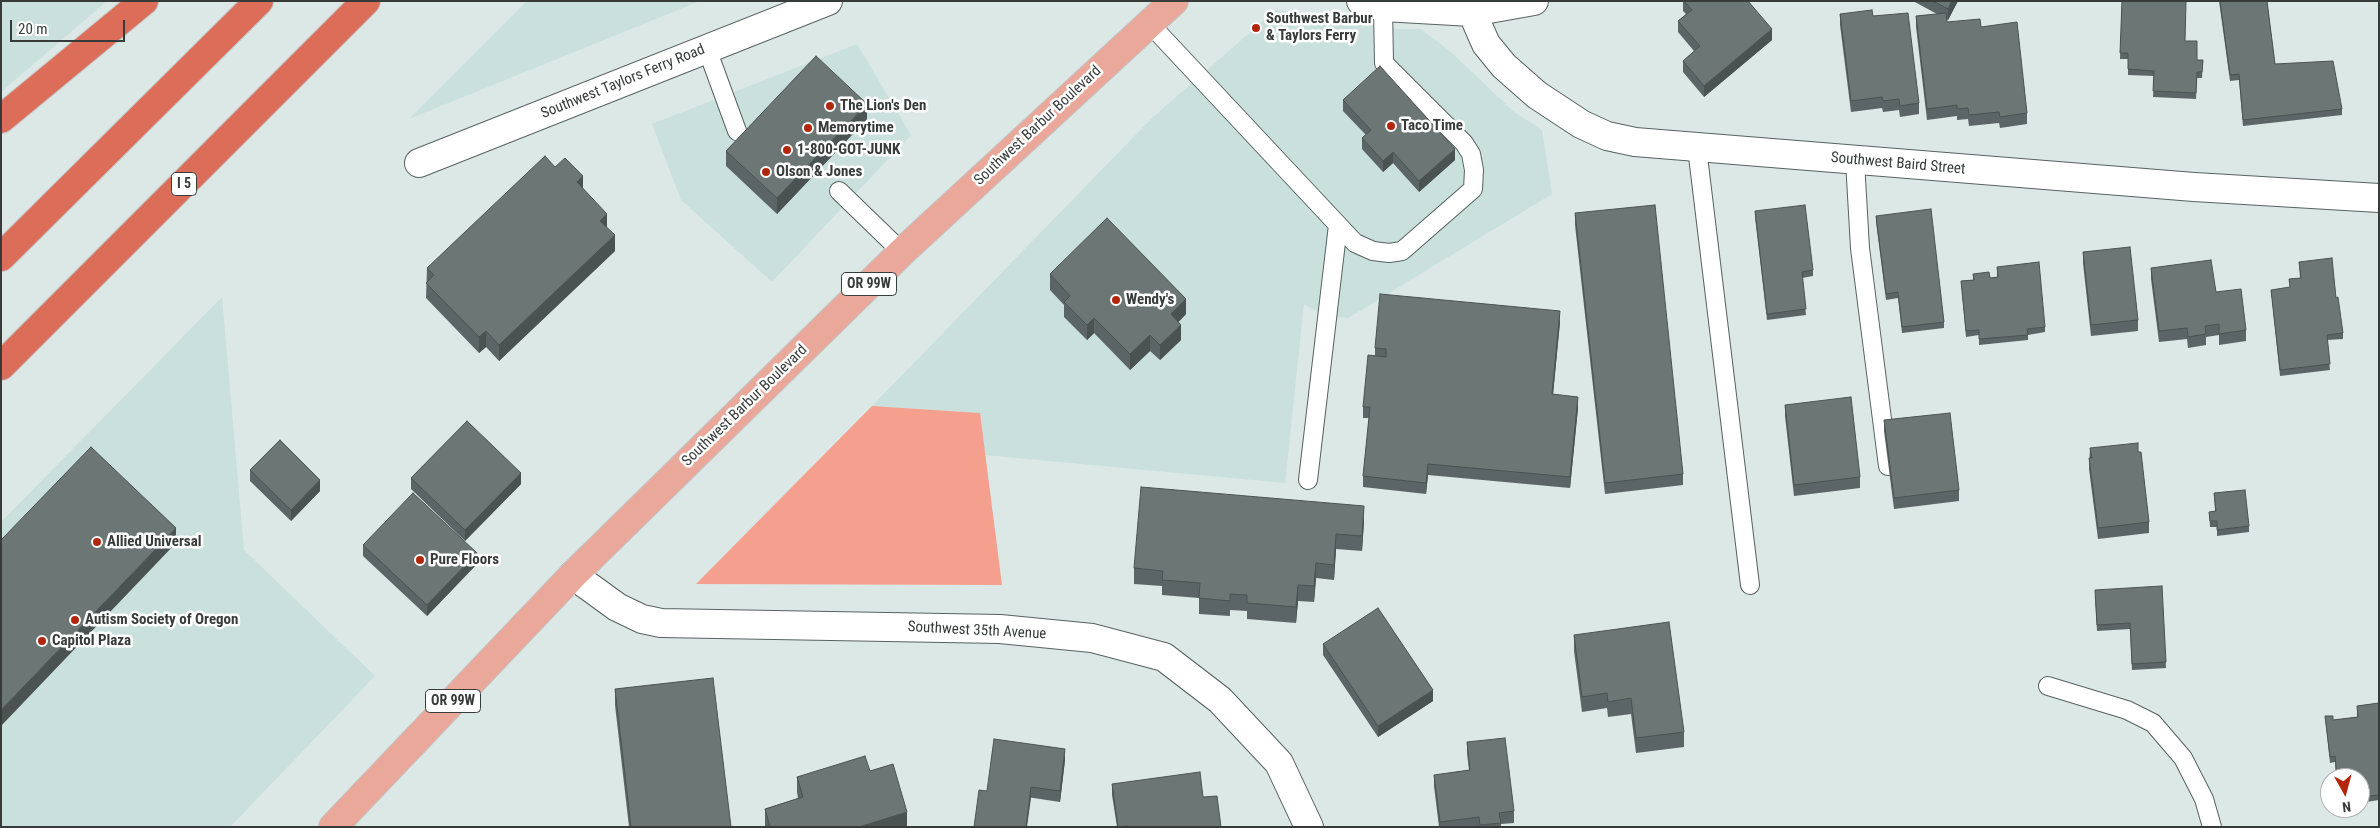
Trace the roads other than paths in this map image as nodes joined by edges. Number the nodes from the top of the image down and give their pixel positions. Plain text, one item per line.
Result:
1 (144, 1) edge
2 (259, 1) edge
3 (366, 1) edge
4 (828, 1) edge
5 (1174, 1) edge
6 (1534, 1) edge
7 (1372, 4) edge
8 (1472, 12) junction
9 (1149, 23) junction
10 (707, 48) junction
11 (1, 119) edge
12 (737, 131) dead end
13 (1697, 148) junction
14 (1855, 161) junction
15 (418, 163) dead end
16 (838, 192) dead end
17 (2379, 198) edge
18 (1338, 225) junction
19 (902, 252) junction
20 (1, 257) edge
21 (1, 366) edge
22 (1888, 466) edge
23 (1308, 480) dead end
24 (573, 575) junction
25 (1750, 585) dead end
26 (2048, 686) dead end
27 (333, 827) edge
28 (1309, 827) edge
29 (2212, 827) edge

1 - 11 highway
2 - 20 highway
3 - 21 highway, I 5
4 - 10 street, Southwest Taylors Ferry Road
5 - 9 main road, Southwest Barbur Boulevard / OR 99W
6 - 8 street
7 - 8 street
7 - 18 lane
8 - 13 street, Southwest Baird Street
9 - 18 lane
9 - 19 main road, Southwest Barbur Boulevard / OR 99W
10 - 12 lane
10 - 15 street, Southwest Taylors Ferry Road
13 - 14 street, Southwest Baird Street
13 - 25 lane
14 - 17 street, Southwest Baird Street
14 - 22 lane
16 - 19 lane
18 - 23 lane
19 - 24 main road, Southwest Barbur Boulevard / OR 99W
24 - 27 main road, Southwest Barbur Boulevard / OR 99W
24 - 28 street, Southwest 35th Avenue
26 - 29 lane

